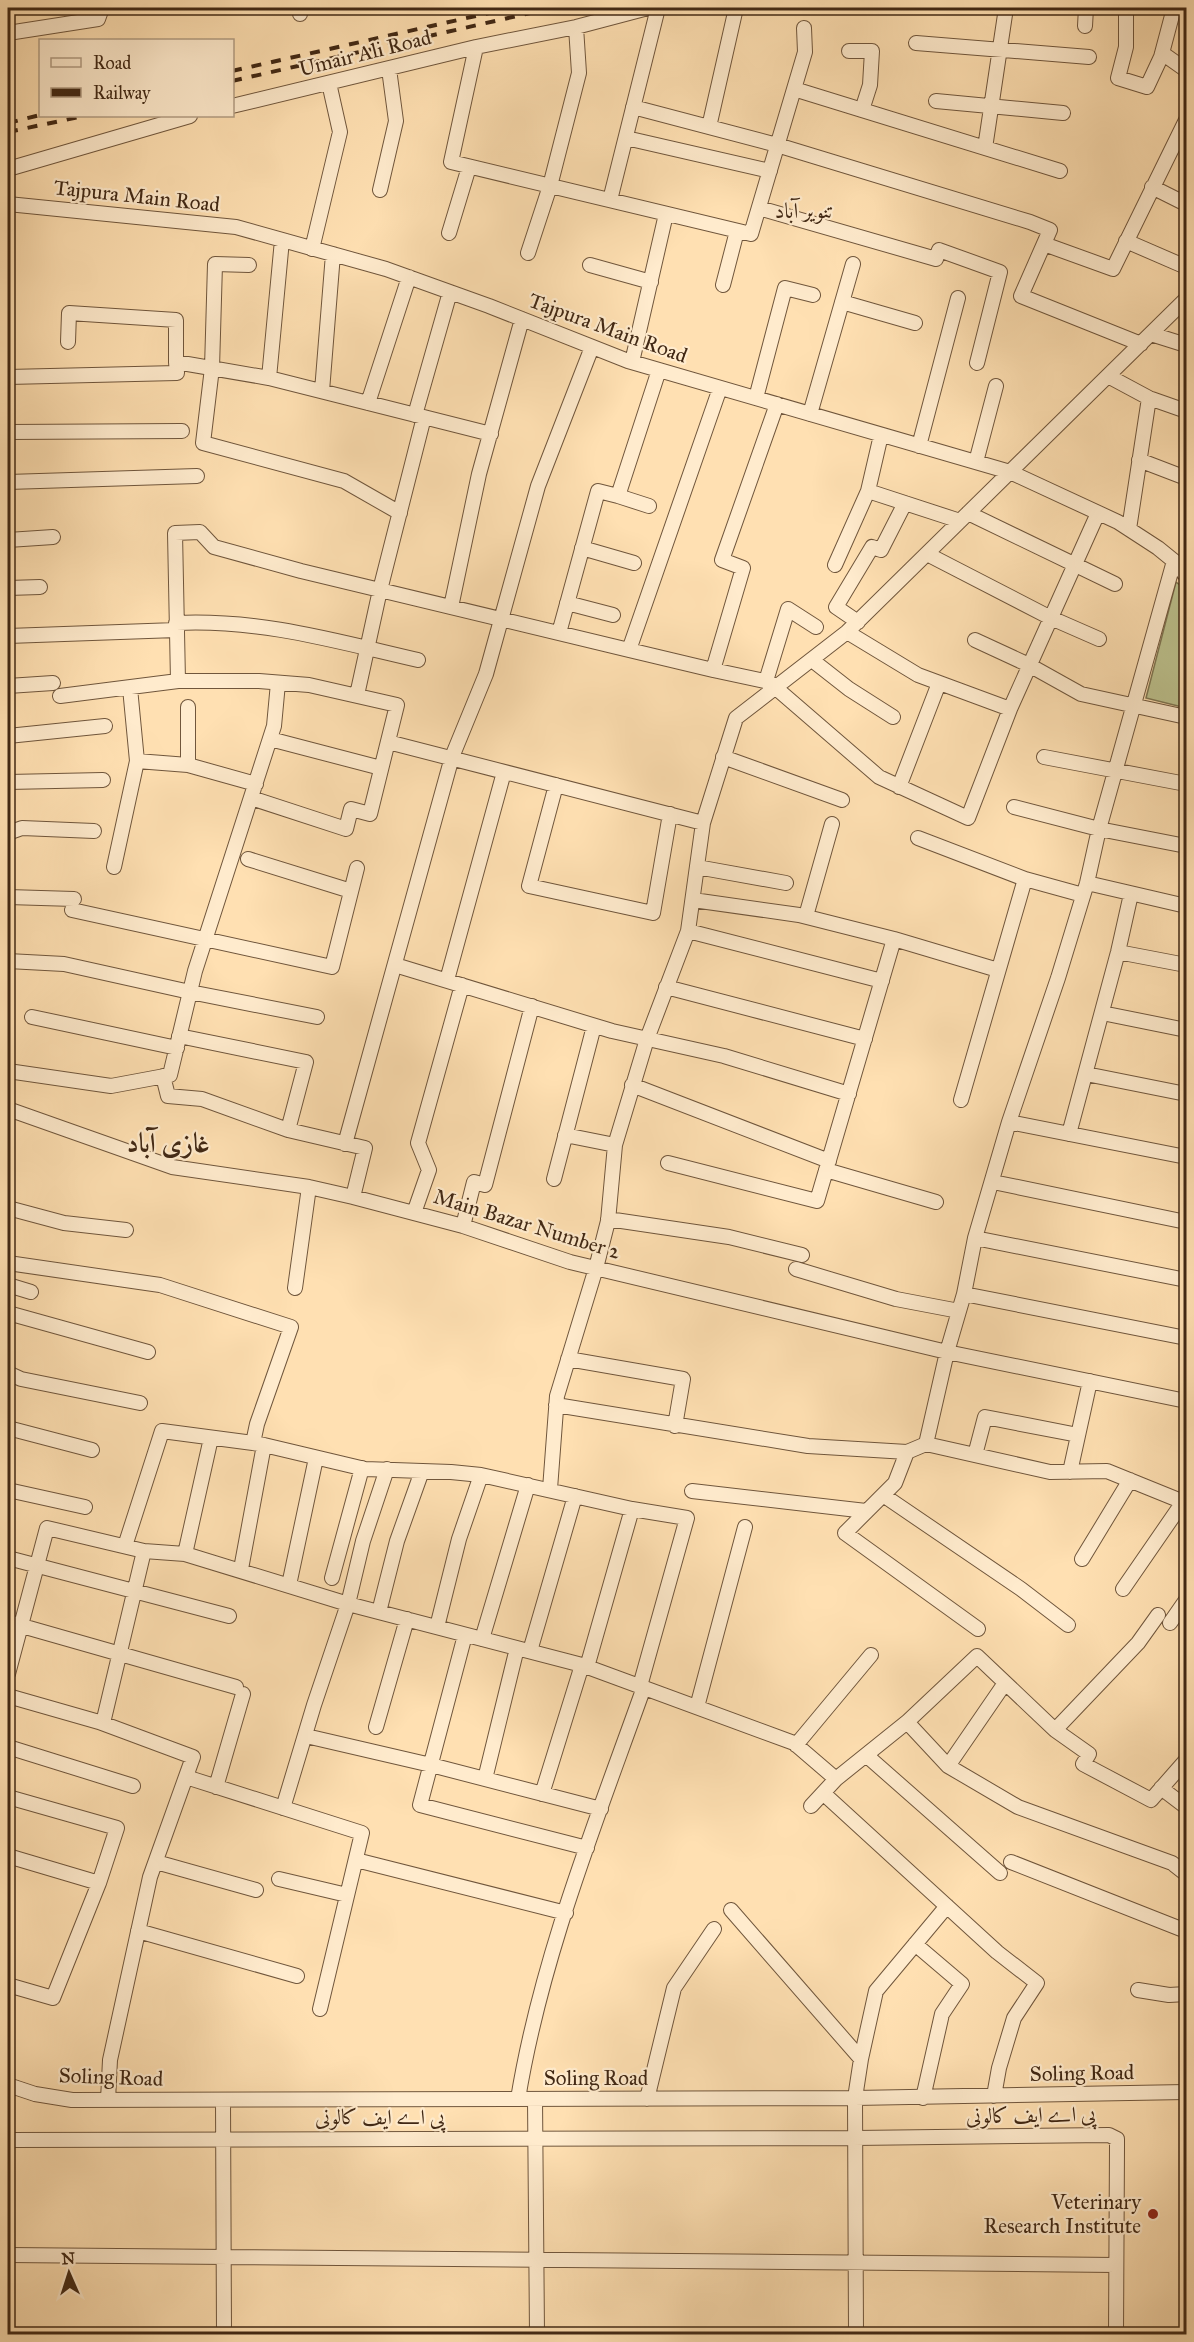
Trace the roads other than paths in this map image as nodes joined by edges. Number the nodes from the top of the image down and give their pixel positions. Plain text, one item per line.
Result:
1 (102, 8) edge
2 (648, 8) edge
3 (658, 8) edge
4 (736, 8) edge
5 (1006, 8) edge
6 (1086, 8) edge
7 (1126, 8) edge
8 (1174, 8) edge
9 (1085, 26) dead end
10 (576, 27) junction
11 (804, 28) dead end
12 (8, 33) edge
13 (916, 43) dead end
14 (476, 47) junction
15 (1000, 49) junction
16 (849, 51) dead end
17 (1162, 53) junction
18 (1089, 57) dead end
19 (389, 69) junction
20 (1186, 70) edge
21 (328, 83) junction
22 (794, 89) junction
23 (936, 101) dead end
24 (234, 106) edge
25 (992, 106) junction
26 (633, 107) junction
27 (862, 110) junction
28 (1063, 113) dead end
29 (187, 117) edge
30 (1186, 120) edge
31 (709, 127) junction
32 (626, 138) junction
33 (777, 145) junction
34 (985, 148) junction
35 (469, 167) junction
36 (8, 169) edge
37 (770, 171) junction
38 (1060, 171) dead end
39 (550, 186) junction
40 (1152, 187) junction
41 (381, 190) dead end
42 (610, 200) junction
43 (8, 204) edge
44 (1186, 204) edge
45 (759, 208) junction
46 (666, 214) junction
47 (737, 231) junction
48 (449, 233) dead end
49 (282, 240) junction
50 (1126, 242) junction
51 (1044, 244) junction
52 (312, 249) junction
53 (528, 253) dead end
54 (333, 254) junction
55 (853, 264) dead end
56 (249, 265) dead end
57 (590, 265) dead end
58 (1186, 267) edge
59 (409, 277) junction
60 (651, 282) junction
61 (723, 285) dead end
62 (450, 292) junction
63 (813, 295) dead end
64 (958, 298) dead end
65 (1186, 299) edge
66 (842, 302) junction
67 (522, 319) junction
68 (915, 323) dead end
69 (1146, 339) junction
70 (68, 342) dead end
71 (1186, 345) edge
72 (592, 347) junction
73 (176, 362) junction
74 (632, 362) junction
75 (977, 363) dead end
76 (213, 368) junction
77 (659, 370) junction
78 (1108, 376) junction
79 (8, 377) edge
80 (270, 378) junction
81 (996, 386) dead end
82 (720, 388) junction
83 (322, 391) junction
84 (756, 398) junction
85 (1149, 398) junction
86 (368, 403) junction
87 (777, 404) junction
88 (1186, 411) edge
89 (810, 414) junction
90 (420, 416) junction
91 (182, 431) dead end
92 (8, 432) edge
93 (491, 434) junction
94 (881, 435) junction
95 (919, 446) junction
96 (1139, 460) junction
97 (976, 462) junction
98 (1010, 472) junction
99 (197, 476) dead end
100 (1186, 478) edge
101 (8, 482) edge
102 (868, 491) junction
103 (618, 496) junction
104 (905, 503) junction
105 (648, 506) dead end
106 (400, 513) junction
107 (1098, 513) junction
108 (964, 517) junction
109 (1129, 529) junction
110 (52, 537) dead end
111 (8, 540) edge
112 (582, 548) junction
113 (927, 554) junction
114 (634, 563) dead end
115 (1180, 563) edge
116 (1074, 565) junction
117 (835, 566) dead end
118 (1186, 576) edge
119 (1115, 584) dead end
120 (40, 587) dead end
121 (8, 588) edge
122 (380, 590) junction
123 (567, 603) junction
124 (451, 607) junction
125 (613, 615) dead end
126 (502, 618) junction
127 (1051, 618) junction
128 (858, 622) junction
129 (176, 626) junction
130 (816, 627) dead end
131 (847, 632) junction
132 (559, 633) junction
133 (8, 636) edge
134 (1098, 639) dead end
135 (975, 640) dead end
136 (367, 649) junction
137 (629, 650) junction
138 (418, 660) dead end
139 (812, 660) junction
140 (1029, 665) junction
141 (712, 670) junction
142 (178, 681) junction
143 (53, 683) dead end
144 (278, 683) junction
145 (939, 683) junction
146 (771, 684) junction
147 (8, 686) edge
148 (130, 688) junction
149 (357, 695) junction
150 (60, 696) dead end
151 (1135, 705) junction
152 (188, 707) dead end
153 (1010, 709) junction
154 (893, 717) dead end
155 (1186, 717) edge
156 (105, 726) dead end
157 (8, 736) edge
158 (270, 739) junction
159 (388, 742) junction
160 (452, 757) junction
161 (1044, 757) dead end
162 (723, 758) junction
163 (137, 761) junction
164 (188, 765) junction
165 (381, 768) junction
166 (504, 772) junction
167 (1116, 772) junction
168 (103, 780) dead end
169 (8, 782) edge
170 (256, 784) junction
171 (1186, 784) edge
172 (556, 785) junction
173 (899, 787) junction
174 (251, 798) junction
175 (842, 800) dead end
176 (1014, 807) dead end
177 (670, 814) junction
178 (703, 823) junction
179 (832, 824) dead end
180 (1100, 829) junction
181 (94, 831) dead end
182 (8, 833) edge
183 (918, 838) dead end
184 (1186, 846) edge
185 (248, 859) dead end
186 (114, 867) dead end
187 (697, 867) junction
188 (357, 868) dead end
189 (1025, 879) junction
190 (786, 883) dead end
191 (1085, 889) junction
192 (351, 891) junction
193 (1131, 894) junction
194 (8, 897) edge
195 (693, 900) junction
196 (1186, 906) edge
197 (806, 916) junction
198 (688, 931) junction
199 (205, 939) junction
200 (894, 939) junction
201 (1118, 952) junction
202 (8, 961) edge
203 (1186, 965) edge
204 (394, 966) junction
205 (998, 970) junction
206 (447, 980) junction
207 (882, 981) junction
208 (462, 985) junction
209 (666, 987) junction
210 (190, 992) junction
211 (532, 1006) junction
212 (1102, 1013) junction
213 (32, 1017) dead end
214 (317, 1017) dead end
215 (594, 1026) junction
216 (1186, 1029) edge
217 (647, 1039) junction
218 (865, 1039) junction
219 (178, 1042) junction
220 (8, 1071) edge
221 (1086, 1074) junction
222 (163, 1076) junction
223 (632, 1085) junction
224 (849, 1094) junction
225 (1186, 1094) edge
226 (960, 1100) dead end
227 (8, 1108) edge
228 (1009, 1122) junction
229 (288, 1130) junction
230 (1069, 1134) junction
231 (565, 1135) junction
232 (345, 1144) junction
233 (615, 1145) junction
234 (1186, 1156) edge
235 (669, 1163) dead end
236 (827, 1166) junction
237 (554, 1179) dead end
238 (993, 1182) junction
239 (309, 1187) junction
240 (354, 1197) junction
241 (936, 1202) dead end
242 (8, 1208) edge
243 (414, 1213) junction
244 (608, 1219) junction
245 (1186, 1222) edge
246 (463, 1226) junction
247 (126, 1230) dead end
248 (975, 1238) junction
249 (802, 1255) dead end
250 (8, 1263) edge
251 (596, 1268) junction
252 (796, 1269) dead end
253 (1186, 1280) edge
254 (8, 1285) edge
255 (295, 1288) dead end
256 (30, 1292) dead end
257 (964, 1294) junction
258 (959, 1311) junction
259 (8, 1313) edge
260 (1186, 1338) edge
261 (148, 1352) dead end
262 (946, 1352) junction
263 (568, 1359) junction
264 (8, 1373) edge
265 (1090, 1381) junction
266 (1186, 1401) edge
267 (140, 1403) dead end
268 (556, 1405) junction
269 (675, 1425) junction
270 (8, 1428) edge
271 (1078, 1435) junction
272 (211, 1438) junction
273 (259, 1444) junction
274 (926, 1444) junction
275 (92, 1450) dead end
276 (907, 1452) junction
277 (975, 1455) junction
278 (316, 1458) junction
279 (362, 1468) junction
280 (387, 1470) junction
281 (422, 1471) junction
282 (1070, 1472) junction
283 (481, 1476) junction
284 (1130, 1480) junction
285 (528, 1485) junction
286 (550, 1489) junction
287 (8, 1490) edge
288 (692, 1491) dead end
289 (883, 1495) junction
290 (575, 1497) junction
291 (1185, 1502) edge
292 (85, 1507) dead end
293 (632, 1509) junction
294 (867, 1511) junction
295 (745, 1527) dead end
296 (124, 1546) junction
297 (144, 1551) junction
298 (185, 1554) junction
299 (8, 1558) edge
300 (1082, 1559) dead end
301 (37, 1566) junction
302 (241, 1569) junction
303 (332, 1578) dead end
304 (289, 1585) junction
305 (1124, 1588) dead end
306 (135, 1591) junction
307 (1186, 1600) edge
308 (348, 1604) junction
309 (379, 1612) junction
310 (229, 1616) dead end
311 (407, 1619) junction
312 (14, 1624) edge
313 (1068, 1625) dead end
314 (437, 1627) junction
315 (978, 1629) dead end
316 (465, 1635) junction
317 (482, 1639) junction
318 (523, 1650) junction
319 (120, 1654) junction
320 (872, 1655) dead end
321 (585, 1666) junction
322 (8, 1674) edge
323 (1005, 1683) junction
324 (642, 1687) junction
325 (8, 1696) edge
326 (697, 1707) junction
327 (907, 1722) junction
328 (103, 1723) junction
329 (376, 1727) dead end
330 (1055, 1730) junction
331 (306, 1736) junction
332 (796, 1745) junction
333 (8, 1746) edge
334 (866, 1755) junction
335 (1186, 1760) edge
336 (431, 1765) junction
337 (948, 1766) junction
338 (186, 1777) junction
339 (485, 1779) junction
340 (836, 1779) junction
341 (132, 1786) dead end
342 (216, 1786) junction
343 (1161, 1788) junction
344 (823, 1793) junction
345 (542, 1794) junction
346 (8, 1797) edge
347 (811, 1806) dead end
348 (1186, 1807) edge
349 (283, 1808) junction
350 (601, 1809) junction
351 (587, 1848) junction
352 (8, 1856) edge
353 (356, 1860) junction
354 (156, 1862) junction
355 (1011, 1862) dead end
356 (1000, 1873) dead end
357 (1186, 1874) edge
358 (279, 1879) dead end
359 (99, 1883) junction
360 (256, 1890) dead end
361 (347, 1895) junction
362 (947, 1906) junction
363 (731, 1910) dead end
364 (566, 1912) junction
365 (714, 1929) dead end
366 (138, 1931) junction
367 (1186, 1931) edge
368 (915, 1944) junction
369 (297, 1976) dead end
370 (8, 1985) edge
371 (1138, 1990) dead end
372 (1186, 1994) edge
373 (320, 2009) dead end
374 (861, 2059) junction
375 (8, 2085) edge
376 (1186, 2092) edge
377 (994, 2096) junction
378 (855, 2098) junction
379 (923, 2098) junction
380 (518, 2099) junction
381 (535, 2099) junction
382 (647, 2099) junction
383 (108, 2100) junction
384 (223, 2100) junction
385 (224, 2138) junction
386 (536, 2138) junction
387 (855, 2138) junction
388 (8, 2140) edge
389 (8, 2255) edge
390 (225, 2257) junction
391 (537, 2259) junction
392 (855, 2262) junction
393 (1116, 2265) junction
394 (224, 2334) edge
395 (537, 2334) edge
396 (856, 2334) edge
397 (1116, 2334) edge

1 - 12 street
2 - 10 street, Umair Ali Road
3 - 26 street
4 - 31 street
5 - 15 street
6 - 9 street
7 - 17 street
8 - 17 street
10 - 14 street, Umair Ali Road
10 - 39 street
11 - 22 street
13 - 15 street
14 - 19 street, Umair Ali Road
14 - 35 street
15 - 18 street
15 - 25 street
16 - 27 street
17 - 20 street
19 - 21 street, Umair Ali Road
19 - 41 street
21 - 24 street, Umair Ali Road
21 - 52 street
22 - 27 street
22 - 33 street
23 - 25 street
25 - 28 street
25 - 34 street
26 - 31 street
26 - 32 street
27 - 34 street
29 - 36 street
30 - 40 street
31 - 33 street
32 - 37 street
32 - 42 street
33 - 37 street
33 - 51 street
34 - 38 street
35 - 39 street
35 - 48 street
37 - 45 street
39 - 42 street
39 - 53 street
40 - 44 street
40 - 50 street
42 - 46 street
43 - 49 street, Tajpura Main Road
45 - 47 street
45 - 75 street
46 - 47 street
46 - 60 street
47 - 61 street
49 - 52 street, Tajpura Main Road
49 - 80 street
50 - 51 street
50 - 58 street
51 - 69 street
52 - 54 street, Tajpura Main Road
54 - 59 street, Tajpura Main Road
54 - 83 street
55 - 66 street
56 - 76 street
57 - 60 street
59 - 62 street, Tajpura Main Road
59 - 86 street
60 - 74 street
62 - 67 street, Tajpura Main Road
62 - 90 street
63 - 84 street
64 - 95 street
65 - 69 street
66 - 68 street
66 - 89 street
67 - 72 street, Tajpura Main Road
67 - 93 street
69 - 71 street
69 - 78 street
70 - 73 street
72 - 74 street, Tajpura Main Road
72 - 126 street
73 - 76 street
73 - 79 street
74 - 77 street, Tajpura Main Road
76 - 80 street
76 - 106 street
77 - 82 street, Tajpura Main Road
77 - 103 street
78 - 85 street
78 - 98 street
80 - 83 street
81 - 97 street
82 - 84 street, Tajpura Main Road
82 - 137 street
83 - 86 street
84 - 87 street, Tajpura Main Road
85 - 88 street
85 - 96 street
86 - 90 street
87 - 89 street, Tajpura Main Road
87 - 141 street
89 - 94 street, Tajpura Main Road
90 - 93 street
90 - 106 street
91 - 92 street
93 - 124 street
94 - 95 street, Tajpura Main Road
94 - 102 street
95 - 97 street, Tajpura Main Road
96 - 100 street
96 - 109 street
97 - 98 street, Tajpura Main Road
98 - 107 street, Tajpura Main Road
98 - 108 street
99 - 101 street
102 - 104 street
102 - 117 street
103 - 105 street
103 - 112 street
104 - 108 street
104 - 128 street
106 - 122 street
107 - 109 street, Tajpura Main Road
107 - 116 street
108 - 113 street
108 - 116 street
109 - 115 street, Tajpura Main Road
110 - 111 street
112 - 114 street
112 - 123 street
113 - 127 street
113 - 128 street
115 - 118 street, Tajpura Main Road
115 - 151 street
116 - 119 street
116 - 127 street
120 - 121 street
122 - 124 street
122 - 129 street
122 - 136 street
123 - 125 street
123 - 132 street
124 - 126 street
126 - 132 street
126 - 160 street
127 - 134 street
127 - 140 street
128 - 131 street
129 - 133 street
129 - 136 street
129 - 142 street
130 - 146 street
131 - 139 street
131 - 145 street
132 - 137 street
135 - 140 street
136 - 138 street
136 - 149 street
137 - 141 street
139 - 146 street
139 - 154 street
140 - 151 street
140 - 153 street
141 - 146 street
142 - 144 street
142 - 148 street
143 - 147 street
144 - 149 street
144 - 158 street
145 - 153 street
145 - 173 street
146 - 162 street
146 - 173 street
148 - 150 street
148 - 163 street
149 - 159 street
151 - 155 street
151 - 167 street
152 - 164 street
153 - 173 street
156 - 157 street
158 - 165 street
158 - 170 street
159 - 160 street
159 - 165 street
160 - 166 street
160 - 204 street
161 - 167 street
162 - 175 street
162 - 178 street
163 - 164 street
163 - 186 street
164 - 170 street
165 - 174 street
166 - 172 street
166 - 206 street
167 - 171 street
167 - 180 street
168 - 169 street
170 - 174 street
172 - 177 street
172 - 177 street
174 - 199 street
176 - 180 street
177 - 178 street
178 - 187 street
179 - 197 street
180 - 184 street
180 - 191 street
181 - 182 street
183 - 189 street
185 - 192 street
187 - 190 street
187 - 195 street
188 - 192 street
189 - 191 street
189 - 205 street
191 - 193 street
191 - 228 street
192 - 199 street
193 - 196 street
193 - 201 street
194 - 199 street
195 - 197 street
195 - 198 street
197 - 200 street
198 - 207 street
198 - 209 street
199 - 210 street
200 - 205 street
200 - 207 street
201 - 203 street
201 - 212 street
202 - 210 street
204 - 206 street
204 - 232 street
205 - 226 street
206 - 208 street
207 - 218 street
208 - 211 street
208 - 243 street
209 - 217 street
209 - 218 street
210 - 214 street
210 - 219 street
211 - 215 street
211 - 246 street
212 - 216 street
212 - 221 street
213 - 219 street
215 - 217 street
215 - 231 street
217 - 223 street
217 - 224 street
218 - 224 street
219 - 222 street
219 - 229 street
220 - 222 street
221 - 225 street
221 - 230 street
222 - 229 street
223 - 233 street
223 - 236 street
224 - 236 street
227 - 239 street, Main Bazar Number 2
228 - 230 street
228 - 238 street
229 - 232 street
230 - 234 street
231 - 233 street
231 - 237 street
232 - 240 street
233 - 244 street
235 - 236 street
236 - 241 street
238 - 245 street
238 - 248 street
239 - 240 street, Main Bazar Number 2
239 - 255 street
240 - 243 street, Main Bazar Number 2
242 - 247 street
243 - 246 street, Main Bazar Number 2
244 - 249 street
244 - 251 street
246 - 251 street, Main Bazar Number 2
248 - 253 street
248 - 257 street
250 - 273 street
251 - 262 street, Main Bazar Number 2
251 - 263 street
252 - 258 street
254 - 256 street
257 - 258 street
257 - 260 street
258 - 262 street
259 - 261 street
262 - 265 street, Main Bazar Number 2
262 - 274 street
263 - 268 street
263 - 269 street
264 - 267 street
265 - 266 street, Main Bazar Number 2
265 - 271 street
268 - 269 street
268 - 286 street
269 - 276 street
270 - 275 street
271 - 277 street
271 - 282 street
272 - 273 street
272 - 296 street
272 - 298 street
273 - 278 street
273 - 302 street
274 - 276 street
274 - 277 street
276 - 289 street
277 - 282 street
278 - 279 street
278 - 304 street
279 - 280 street
279 - 303 street
280 - 281 street
280 - 308 street
281 - 283 street
281 - 309 street
282 - 284 street
283 - 285 street
283 - 314 street
284 - 291 street
284 - 300 street
285 - 286 street
285 - 317 street
286 - 290 street
287 - 292 street
288 - 294 street
289 - 294 street
289 - 313 street
290 - 293 street
290 - 318 street
291 - 305 street
293 - 321 street
293 - 324 street
294 - 315 street
295 - 326 street
296 - 297 street
296 - 301 street
297 - 298 street
297 - 306 street
298 - 302 street
299 - 301 street
301 - 306 street
301 - 312 street
302 - 304 street
304 - 308 street
306 - 310 street
306 - 319 street
307 - 330 street
308 - 309 street
308 - 331 street
309 - 311 street
311 - 314 street
311 - 329 street
312 - 319 street
312 - 322 street
314 - 316 street
316 - 317 street
316 - 336 street
317 - 318 street
318 - 321 street
318 - 339 street
319 - 328 street
319 - 342 street
320 - 332 street
321 - 324 street
321 - 345 street
323 - 327 street
323 - 330 street
323 - 337 street
324 - 326 street
324 - 350 street
325 - 328 street
326 - 332 street
327 - 334 street
327 - 337 street
328 - 338 street
330 - 343 street
331 - 336 street
331 - 349 street
332 - 340 street
333 - 341 street
334 - 340 street
334 - 356 street
335 - 343 street
336 - 339 street
336 - 351 street
337 - 357 street
338 - 342 street
338 - 354 street
339 - 345 street
340 - 344 street
342 - 349 street
343 - 348 street
344 - 347 street
344 - 362 street
345 - 350 street
346 - 359 street
349 - 353 street
350 - 351 street
351 - 364 street
352 - 359 street
353 - 361 street
353 - 364 street
354 - 360 street
354 - 366 street
355 - 367 street
358 - 361 street
359 - 370 street
361 - 373 street
362 - 368 street
362 - 377 street
363 - 374 street
364 - 380 street
365 - 382 street
366 - 369 street
366 - 383 street
368 - 374 street
368 - 379 street
371 - 372 street
374 - 378 street
375 - 383 street, Soling Road
376 - 377 street, Soling Road
377 - 379 street, Soling Road
378 - 379 street, Soling Road
378 - 382 street, Soling Road
378 - 387 street
380 - 381 street, Soling Road
380 - 384 street, Soling Road
381 - 382 street, Soling Road
381 - 386 street
383 - 384 street, Soling Road
384 - 385 street
385 - 386 street, پی اے ایف کالونی
385 - 388 street, پی اے ایف کالونی
385 - 390 street
386 - 387 street, پی اے ایف کالونی
386 - 391 street
387 - 392 street
387 - 393 street, پی اے ایف کالونی
389 - 390 street
390 - 391 street
390 - 394 street
391 - 392 street
391 - 395 street
392 - 393 street
392 - 396 street
393 - 397 street, پی اے ایف کالونی

